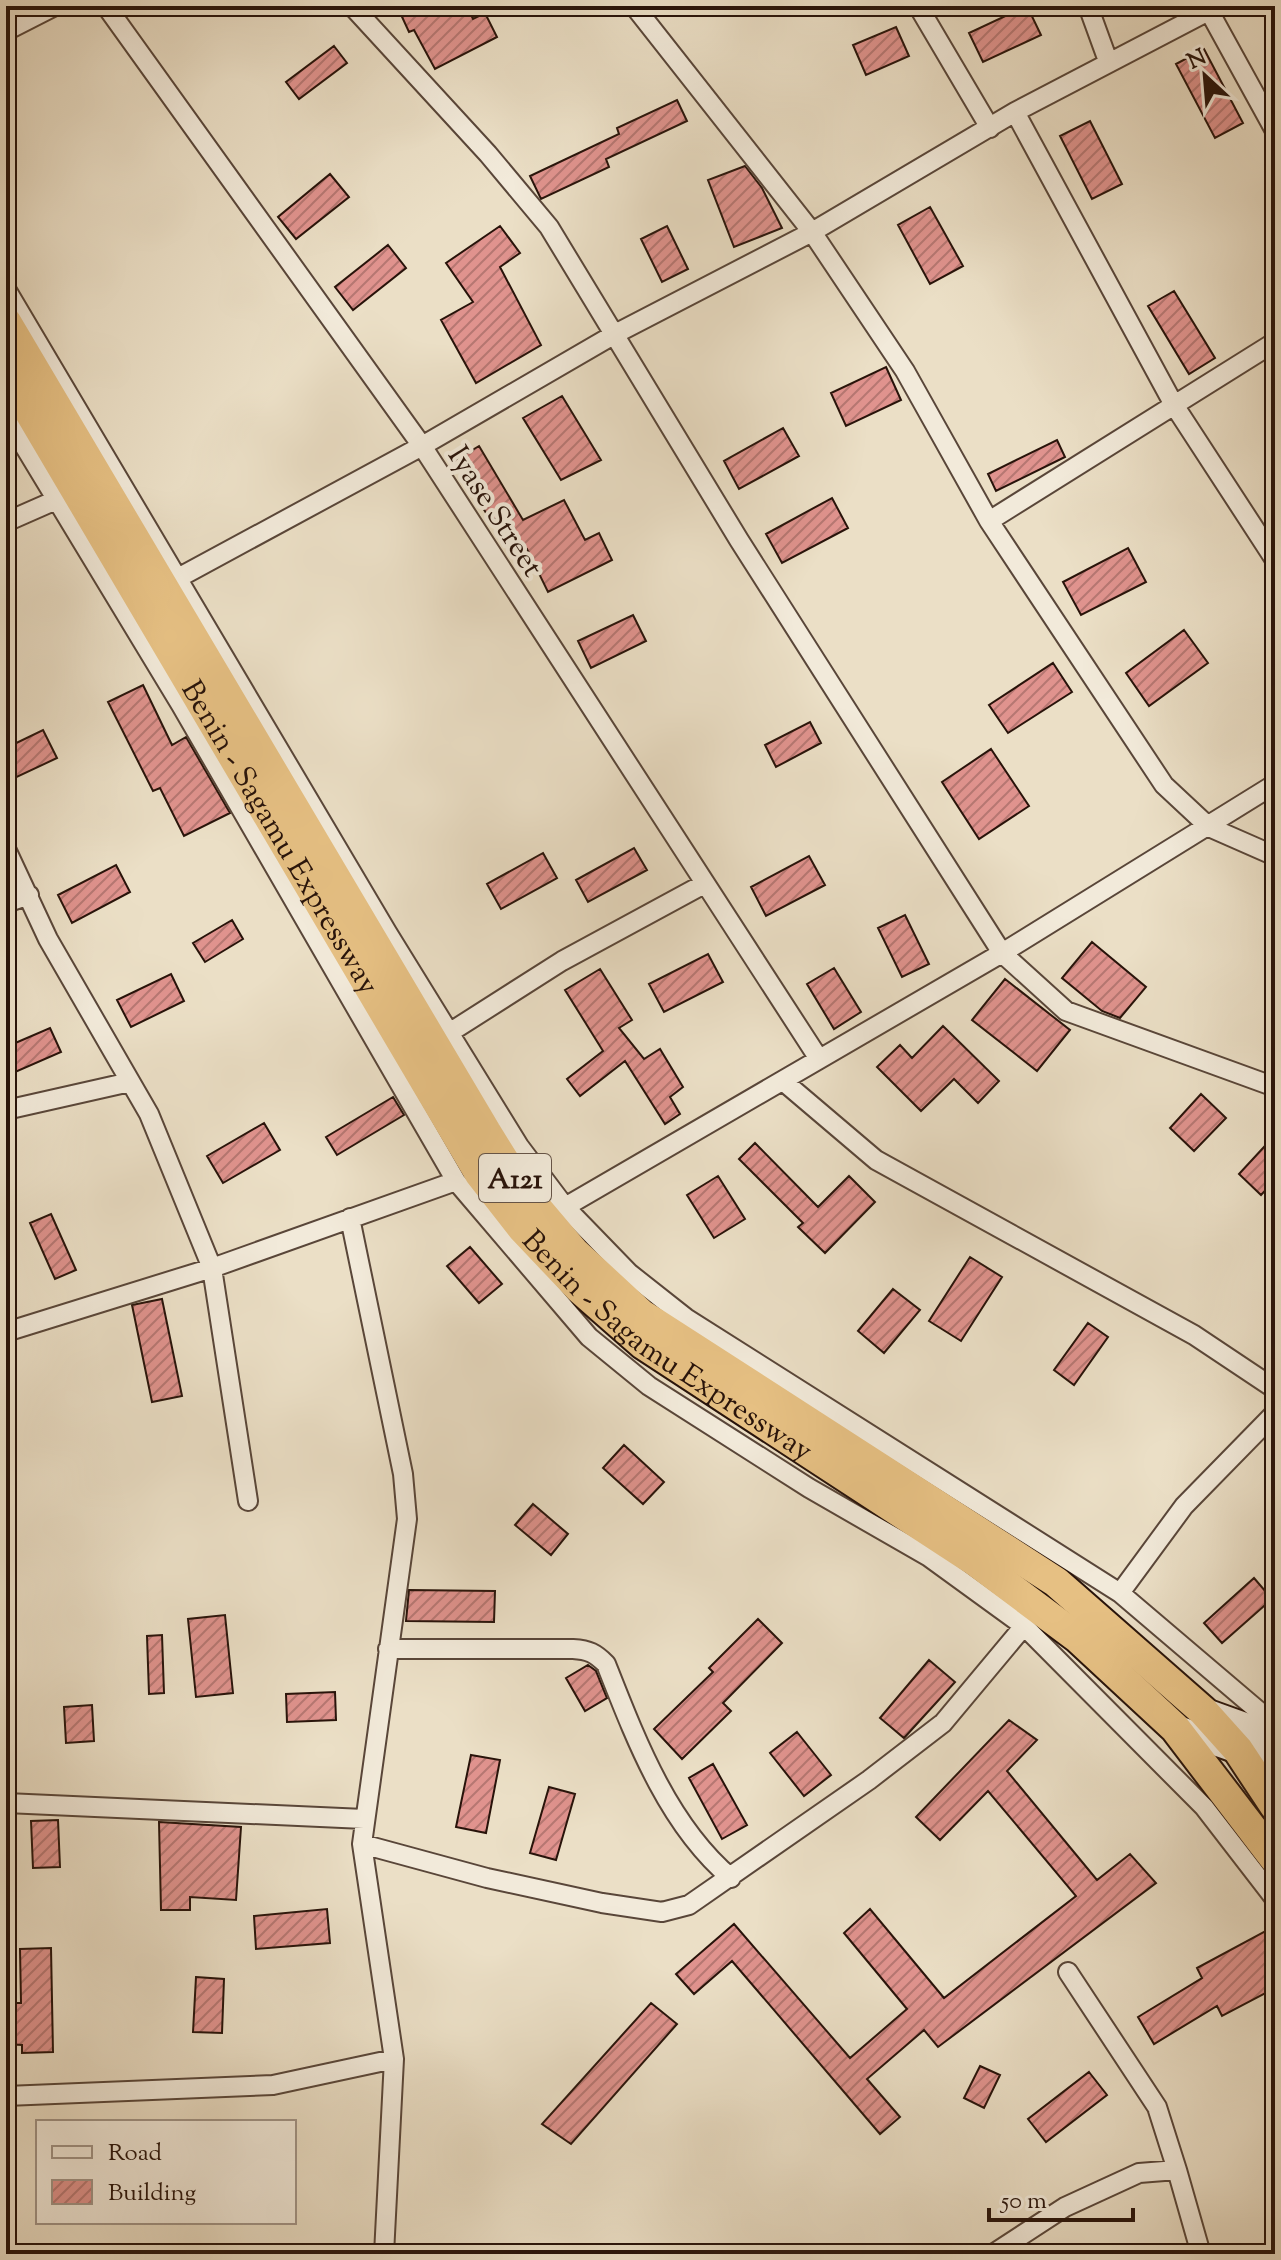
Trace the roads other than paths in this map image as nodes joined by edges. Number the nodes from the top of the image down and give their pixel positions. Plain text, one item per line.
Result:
1 (55, 6) edge
2 (106, 6) edge
3 (352, 6) edge
4 (634, 6) edge
5 (918, 6) edge
6 (1088, 6) edge
7 (1214, 8) edge
8 (6, 31) edge
9 (1108, 61) junction
10 (1015, 112) junction
11 (990, 128) junction
12 (1275, 131) edge
13 (812, 232) junction
14 (6, 289) edge
15 (6, 322) edge
16 (615, 334) junction
17 (1275, 342) edge
18 (6, 372) edge
19 (1174, 405) junction
20 (6, 416) edge
21 (422, 446) junction
22 (56, 500) junction
23 (989, 521) junction
24 (6, 522) edge
25 (1275, 560) edge
26 (178, 578) junction
27 (1275, 784) edge
28 (1209, 827) junction
29 (6, 849) edge
30 (1275, 856) edge
31 (704, 884) junction
32 (29, 895) junction
33 (6, 903) edge
34 (1002, 953) junction
35 (449, 1033) junction
36 (819, 1059) junction
37 (783, 1081) junction
38 (130, 1082) junction
39 (1275, 1087) edge
40 (6, 1110) edge
41 (456, 1181) junction
42 (565, 1207) junction
43 (350, 1218) junction
44 (212, 1268) junction
45 (6, 1332) edge
46 (1275, 1389) edge
47 (1275, 1413) edge
48 (248, 1501) dead end
49 (1120, 1593) junction
50 (1024, 1626) junction
51 (388, 1649) junction
52 (1086, 1666) junction
53 (1203, 1711) junction
54 (1275, 1725) edge
55 (1175, 1728) junction
56 (1275, 1737) edge
57 (1238, 1750) junction
58 (1275, 1763) edge
59 (6, 1803) edge
60 (1275, 1806) edge
61 (364, 1819) junction
62 (362, 1844) junction
63 (1275, 1859) edge
64 (731, 1878) junction
65 (1275, 1899) edge
66 (1068, 1972) dead end
67 (394, 2059) junction
68 (6, 2096) edge
69 (1177, 2170) junction
70 (384, 2254) edge
71 (993, 2254) edge
72 (1201, 2254) edge

1 - 8 street
2 - 21 street, Iyase Street
3 - 16 street
4 - 13 street
5 - 11 street
6 - 9 street
7 - 9 street
7 - 12 street
9 - 10 street
10 - 11 street
10 - 19 street
11 - 13 street
13 - 16 street
13 - 23 street
14 - 26 street
15 - 53 highway, A121
16 - 21 street
16 - 34 street
17 - 19 street
18 - 52 highway, Benin - Sagamu Expressway / A121
19 - 23 street
19 - 25 street
20 - 22 street
21 - 26 street
21 - 31 street, Iyase Street
22 - 24 street
22 - 41 street
23 - 28 street
26 - 35 street
27 - 28 street
28 - 30 street
28 - 34 street
29 - 32 street
31 - 35 street
31 - 36 street, Iyase Street
32 - 33 street
32 - 38 street
34 - 36 street
34 - 39 street
35 - 42 street
36 - 37 street
37 - 42 street
37 - 46 street
38 - 40 street
38 - 44 street
41 - 43 street
41 - 50 street
42 - 49 street
43 - 44 street
43 - 51 street
44 - 45 street
44 - 48 street
47 - 49 street
49 - 54 street
50 - 52 street
50 - 64 street
51 - 61 street
51 - 64 street
52 - 55 highway, Benin - Sagamu Expressway / A121
52 - 65 street
53 - 56 main road
53 - 57 highway, A121
55 - 57 main road
55 - 63 highway, Benin - Sagamu Expressway / A121
57 - 58 main road
57 - 60 highway, A121
59 - 61 street
61 - 62 street
62 - 64 street
62 - 67 street
66 - 69 street
67 - 68 street
67 - 70 street
69 - 71 street
69 - 72 street

